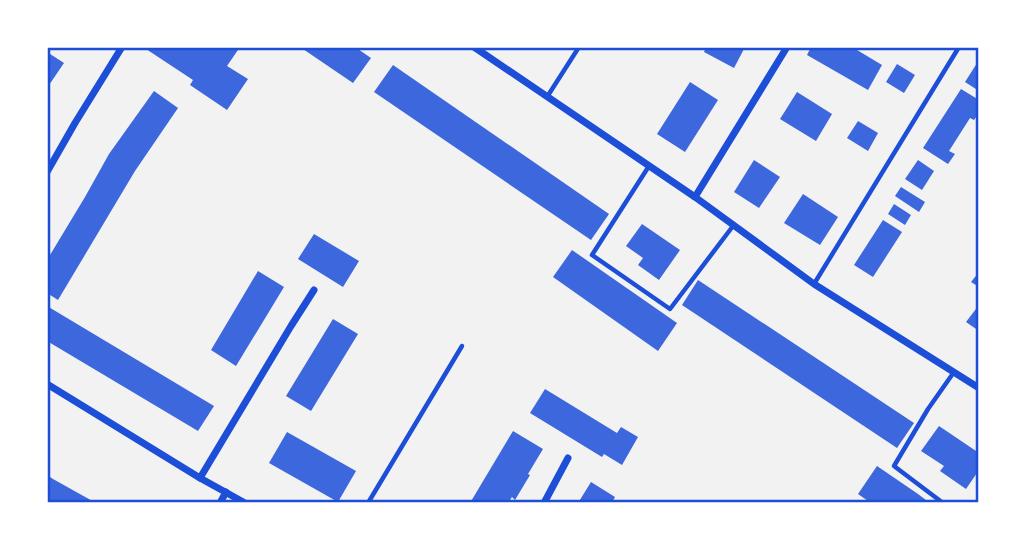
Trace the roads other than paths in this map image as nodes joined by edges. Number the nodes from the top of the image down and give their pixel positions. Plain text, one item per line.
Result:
1 (122, 47) edge
2 (474, 47) edge
3 (579, 47) edge
4 (786, 47) edge
5 (959, 47) edge
6 (546, 97) junction
7 (649, 166) junction
8 (47, 172) edge
9 (695, 197) junction
10 (734, 225) junction
11 (814, 284) junction
12 (314, 290) dead end
13 (462, 346) dead end
14 (954, 372) junction
15 (47, 384) edge
16 (979, 388) edge
17 (568, 458) dead end
18 (200, 478) junction
19 (226, 492) junction
20 (220, 503) edge
21 (245, 503) edge
22 (368, 503) edge
23 (544, 503) edge
24 (943, 503) edge

1 - 8 street
2 - 6 street
3 - 6 lane
4 - 9 street
5 - 11 lane
6 - 7 street
7 - 9 street
7 - 10 lane
9 - 10 street
10 - 11 street
11 - 14 street
12 - 18 street
13 - 22 lane
14 - 16 street
14 - 24 lane
15 - 18 street
17 - 23 street
18 - 19 street
19 - 20 street
19 - 21 street

